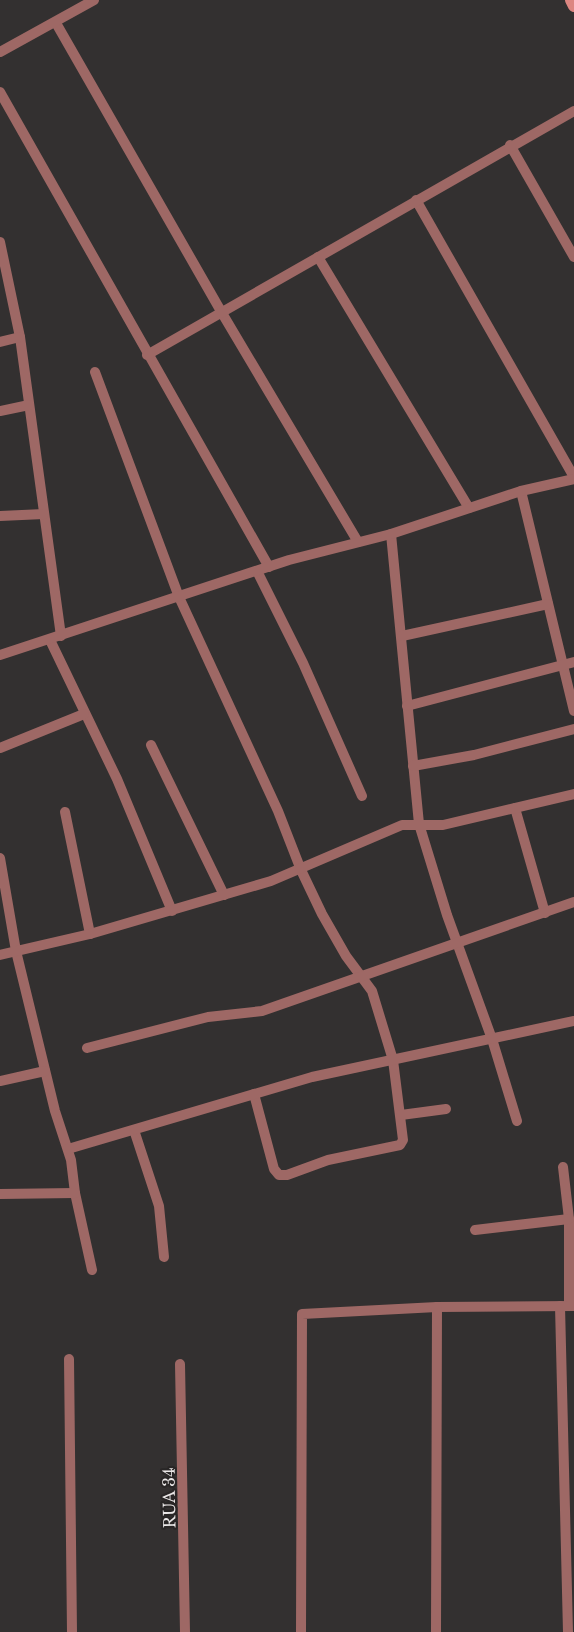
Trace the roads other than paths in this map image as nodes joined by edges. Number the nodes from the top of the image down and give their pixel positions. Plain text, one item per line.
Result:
1 (94, 0) edge
2 (571, 0) edge
3 (574, 6) edge
4 (56, 23) junction
5 (0, 52) edge
6 (0, 92) edge
7 (574, 111) edge
8 (510, 145) junction
9 (416, 200) junction
10 (0, 242) edge
11 (318, 257) junction
12 (574, 257) edge
13 (2, 260) edge
14 (222, 313) junction
15 (20, 337) junction
16 (0, 342) edge
17 (147, 355) junction
18 (94, 372) dead end
19 (29, 405) junction
20 (0, 411) edge
21 (574, 478) edge
22 (521, 491) junction
23 (469, 508) junction
24 (44, 513) junction
25 (0, 516) edge
26 (391, 534) junction
27 (358, 542) junction
28 (269, 567) junction
29 (256, 571) junction
30 (179, 597) junction
31 (548, 604) junction
32 (402, 636) junction
33 (55, 638) junction
34 (0, 655) edge
35 (568, 663) edge
36 (407, 706) junction
37 (574, 711) edge
38 (84, 714) junction
39 (574, 729) edge
40 (152, 745) dead end
41 (0, 748) edge
42 (413, 766) junction
43 (574, 794) edge
44 (362, 796) dead end
45 (515, 808) junction
46 (65, 812) dead end
47 (419, 824) junction
48 (0, 858) edge
49 (301, 870) junction
50 (224, 895) junction
51 (574, 902) edge
52 (172, 911) junction
53 (545, 913) junction
54 (90, 934) junction
55 (459, 944) junction
56 (16, 951) junction
57 (0, 955) edge
58 (361, 975) junction
59 (574, 1021) edge
60 (492, 1039) junction
61 (87, 1048) dead end
62 (393, 1060) junction
63 (45, 1071) junction
64 (0, 1081) edge
65 (254, 1094) junction
66 (446, 1109) dead end
67 (401, 1114) junction
68 (517, 1120) dead end
69 (134, 1130) junction
70 (68, 1149) junction
71 (563, 1167) dead end
72 (75, 1193) junction
73 (0, 1194) edge
74 (569, 1219) junction
75 (475, 1230) dead end
76 (164, 1257) dead end
77 (92, 1270) dead end
78 (568, 1306) edge
79 (437, 1307) junction
80 (69, 1359) dead end
81 (180, 1364) dead end
82 (72, 1632) edge
83 (185, 1632) edge
84 (301, 1632) edge
85 (436, 1632) edge
86 (568, 1632) edge

1 - 4 street
2 - 3 main road
4 - 5 street
4 - 14 street
6 - 17 street
7 - 8 street
8 - 9 street
8 - 12 street
9 - 11 street
9 - 21 street
10 - 13 street
11 - 14 street
11 - 23 street
13 - 15 street
14 - 17 street
14 - 27 street
15 - 16 street
15 - 19 street
17 - 28 street
18 - 30 street
19 - 20 street
19 - 24 street
21 - 22 street
22 - 23 street
22 - 31 street
23 - 26 street
24 - 25 street
24 - 33 street
26 - 27 street
26 - 32 street
27 - 28 street
28 - 29 street
29 - 30 street
29 - 44 street
30 - 33 street
30 - 49 street
31 - 32 street
31 - 35 street
32 - 36 street
33 - 34 street
33 - 38 street
35 - 36 street
35 - 37 street
36 - 42 street
38 - 41 street
38 - 52 street
39 - 42 street
40 - 50 street
42 - 47 street
43 - 45 street
45 - 47 street
45 - 53 street
46 - 54 street
47 - 49 street
47 - 55 street
48 - 56 street
49 - 50 street
49 - 58 street
50 - 52 street
51 - 53 street
52 - 54 street
53 - 55 street
54 - 56 street
55 - 58 street
55 - 60 street
56 - 57 street
56 - 63 street
58 - 61 street
58 - 62 street
59 - 60 street
60 - 62 street
60 - 68 street
62 - 65 street
62 - 67 street
63 - 64 street
63 - 70 street
65 - 67 street
65 - 69 street
66 - 67 street
69 - 70 street
69 - 76 street
70 - 72 street
71 - 74 street
72 - 73 street
72 - 77 street
74 - 75 street
74 - 78 street
78 - 79 street
78 - 86 street
79 - 84 street
79 - 85 street
80 - 82 street
81 - 83 street, RUA 34

